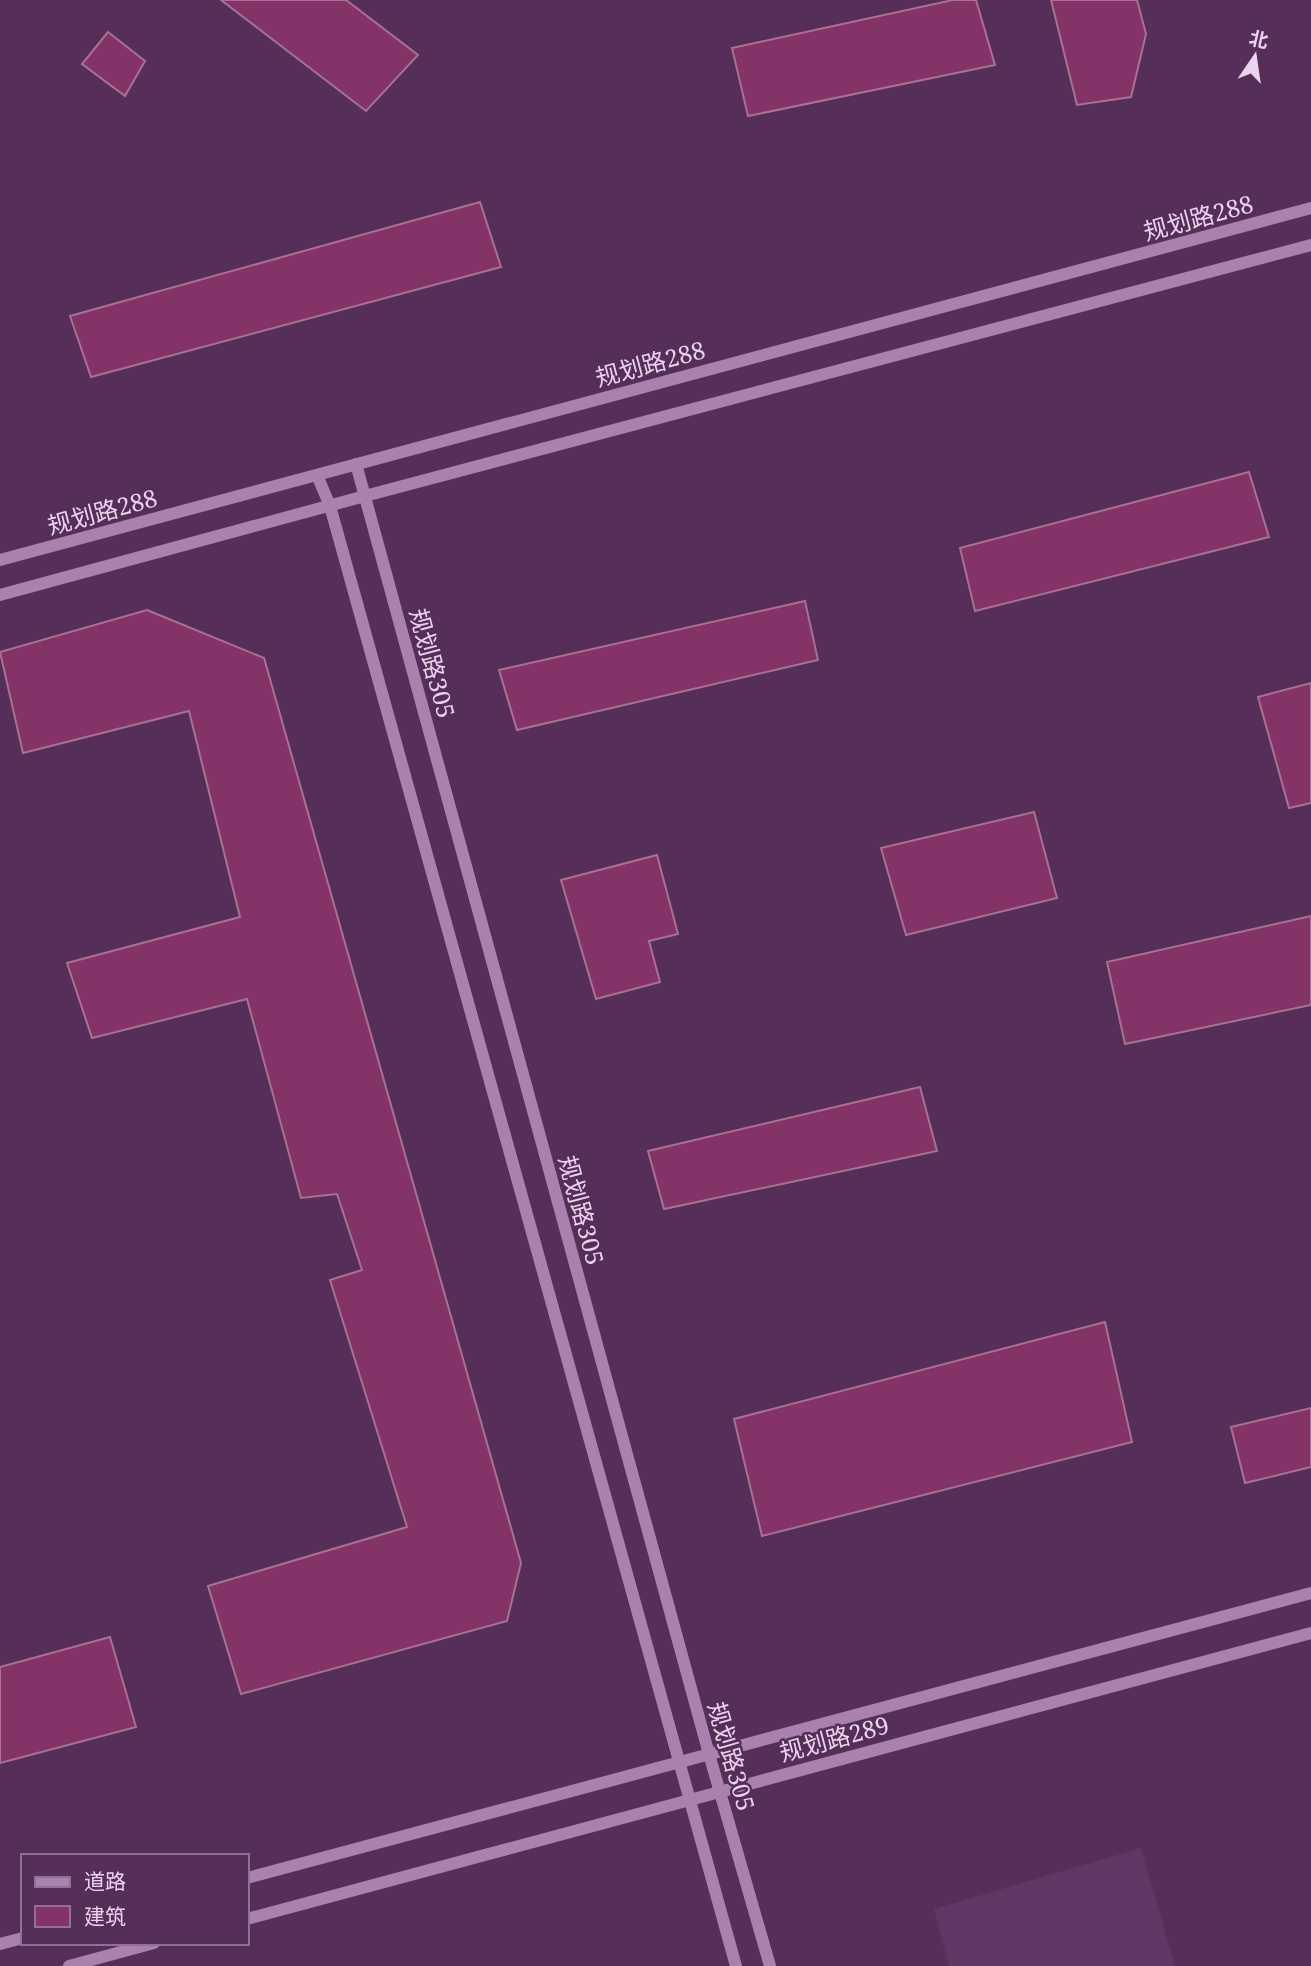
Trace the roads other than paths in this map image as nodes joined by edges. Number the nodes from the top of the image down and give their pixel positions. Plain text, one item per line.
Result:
1 (1311, 208) edge
2 (1311, 244) edge
3 (356, 464) junction
4 (317, 475) junction
5 (366, 496) junction
6 (330, 506) junction
7 (0, 560) edge
8 (0, 595) edge
9 (1311, 1593) edge
10 (1311, 1633) edge
11 (709, 1754) junction
12 (678, 1763) junction
13 (720, 1790) junction
14 (689, 1800) junction
15 (248, 1878) edge
16 (248, 1919) edge
17 (21, 1938) edge
18 (0, 1944) edge
19 (147, 1945) edge
20 (69, 1966) edge
21 (736, 1966) edge
22 (771, 1966) edge

1 - 3 street, 规划路288
2 - 5 street
3 - 4 street, 规划路288
3 - 5 street, 规划路305
4 - 6 street
4 - 7 street, 规划路288
5 - 6 street
5 - 11 street, 规划路305
6 - 8 street
6 - 12 street
9 - 11 street, 规划路289
10 - 13 street, 规划路289
11 - 12 street, 规划路289
11 - 13 street, 规划路305
12 - 14 street
12 - 15 street, 规划路289
13 - 14 street, 规划路289
13 - 22 street, 规划路305
14 - 16 street, 规划路289
14 - 21 street
17 - 18 street
19 - 20 street

